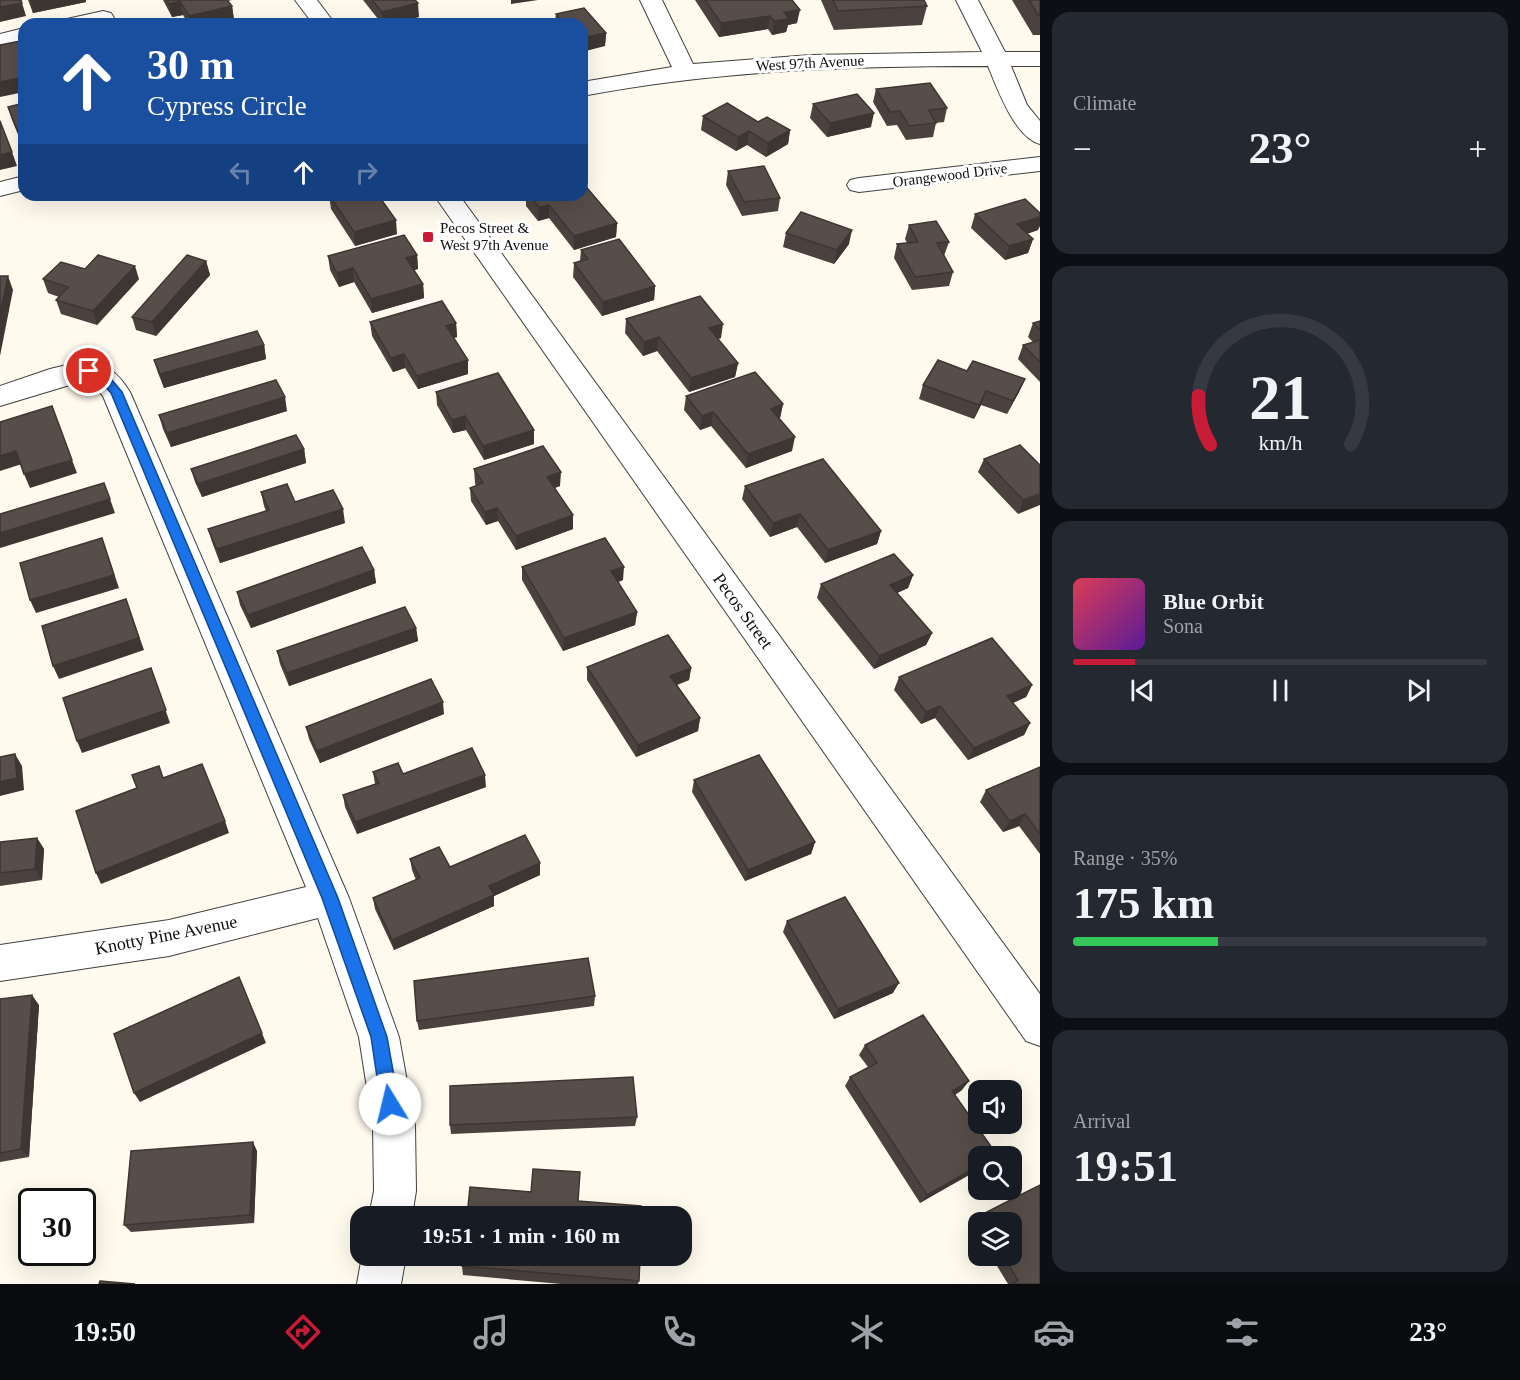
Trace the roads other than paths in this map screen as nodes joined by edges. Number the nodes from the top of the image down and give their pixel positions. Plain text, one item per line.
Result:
1 (306, 0) edge
2 (651, 0) edge
3 (968, 0) edge
4 (320, 18) edge
5 (18, 37) edge
6 (0, 41) edge
7 (997, 59) junction
8 (1040, 59) edge
9 (685, 71) junction
10 (588, 88) edge
11 (1040, 137) edge
12 (1040, 164) edge
13 (18, 184) edge
14 (859, 185) dead end
15 (0, 189) edge
16 (450, 201) edge
17 (0, 396) edge
18 (330, 898) junction
19 (0, 963) edge
20 (1040, 1027) edge
21 (393, 1206) edge
22 (382, 1266) edge
23 (379, 1284) edge

1 - 4 street
2 - 9 street
3 - 7 street
5 - 6 street
7 - 8 street, West 97th Avenue
7 - 9 street, West 97th Avenue
7 - 11 street
9 - 10 street, West 97th Avenue
12 - 14 street, Orangewood Drive
13 - 15 street
16 - 20 street, Pecos Street
17 - 18 street
18 - 19 street, Knotty Pine Avenue
18 - 21 street
22 - 23 street

